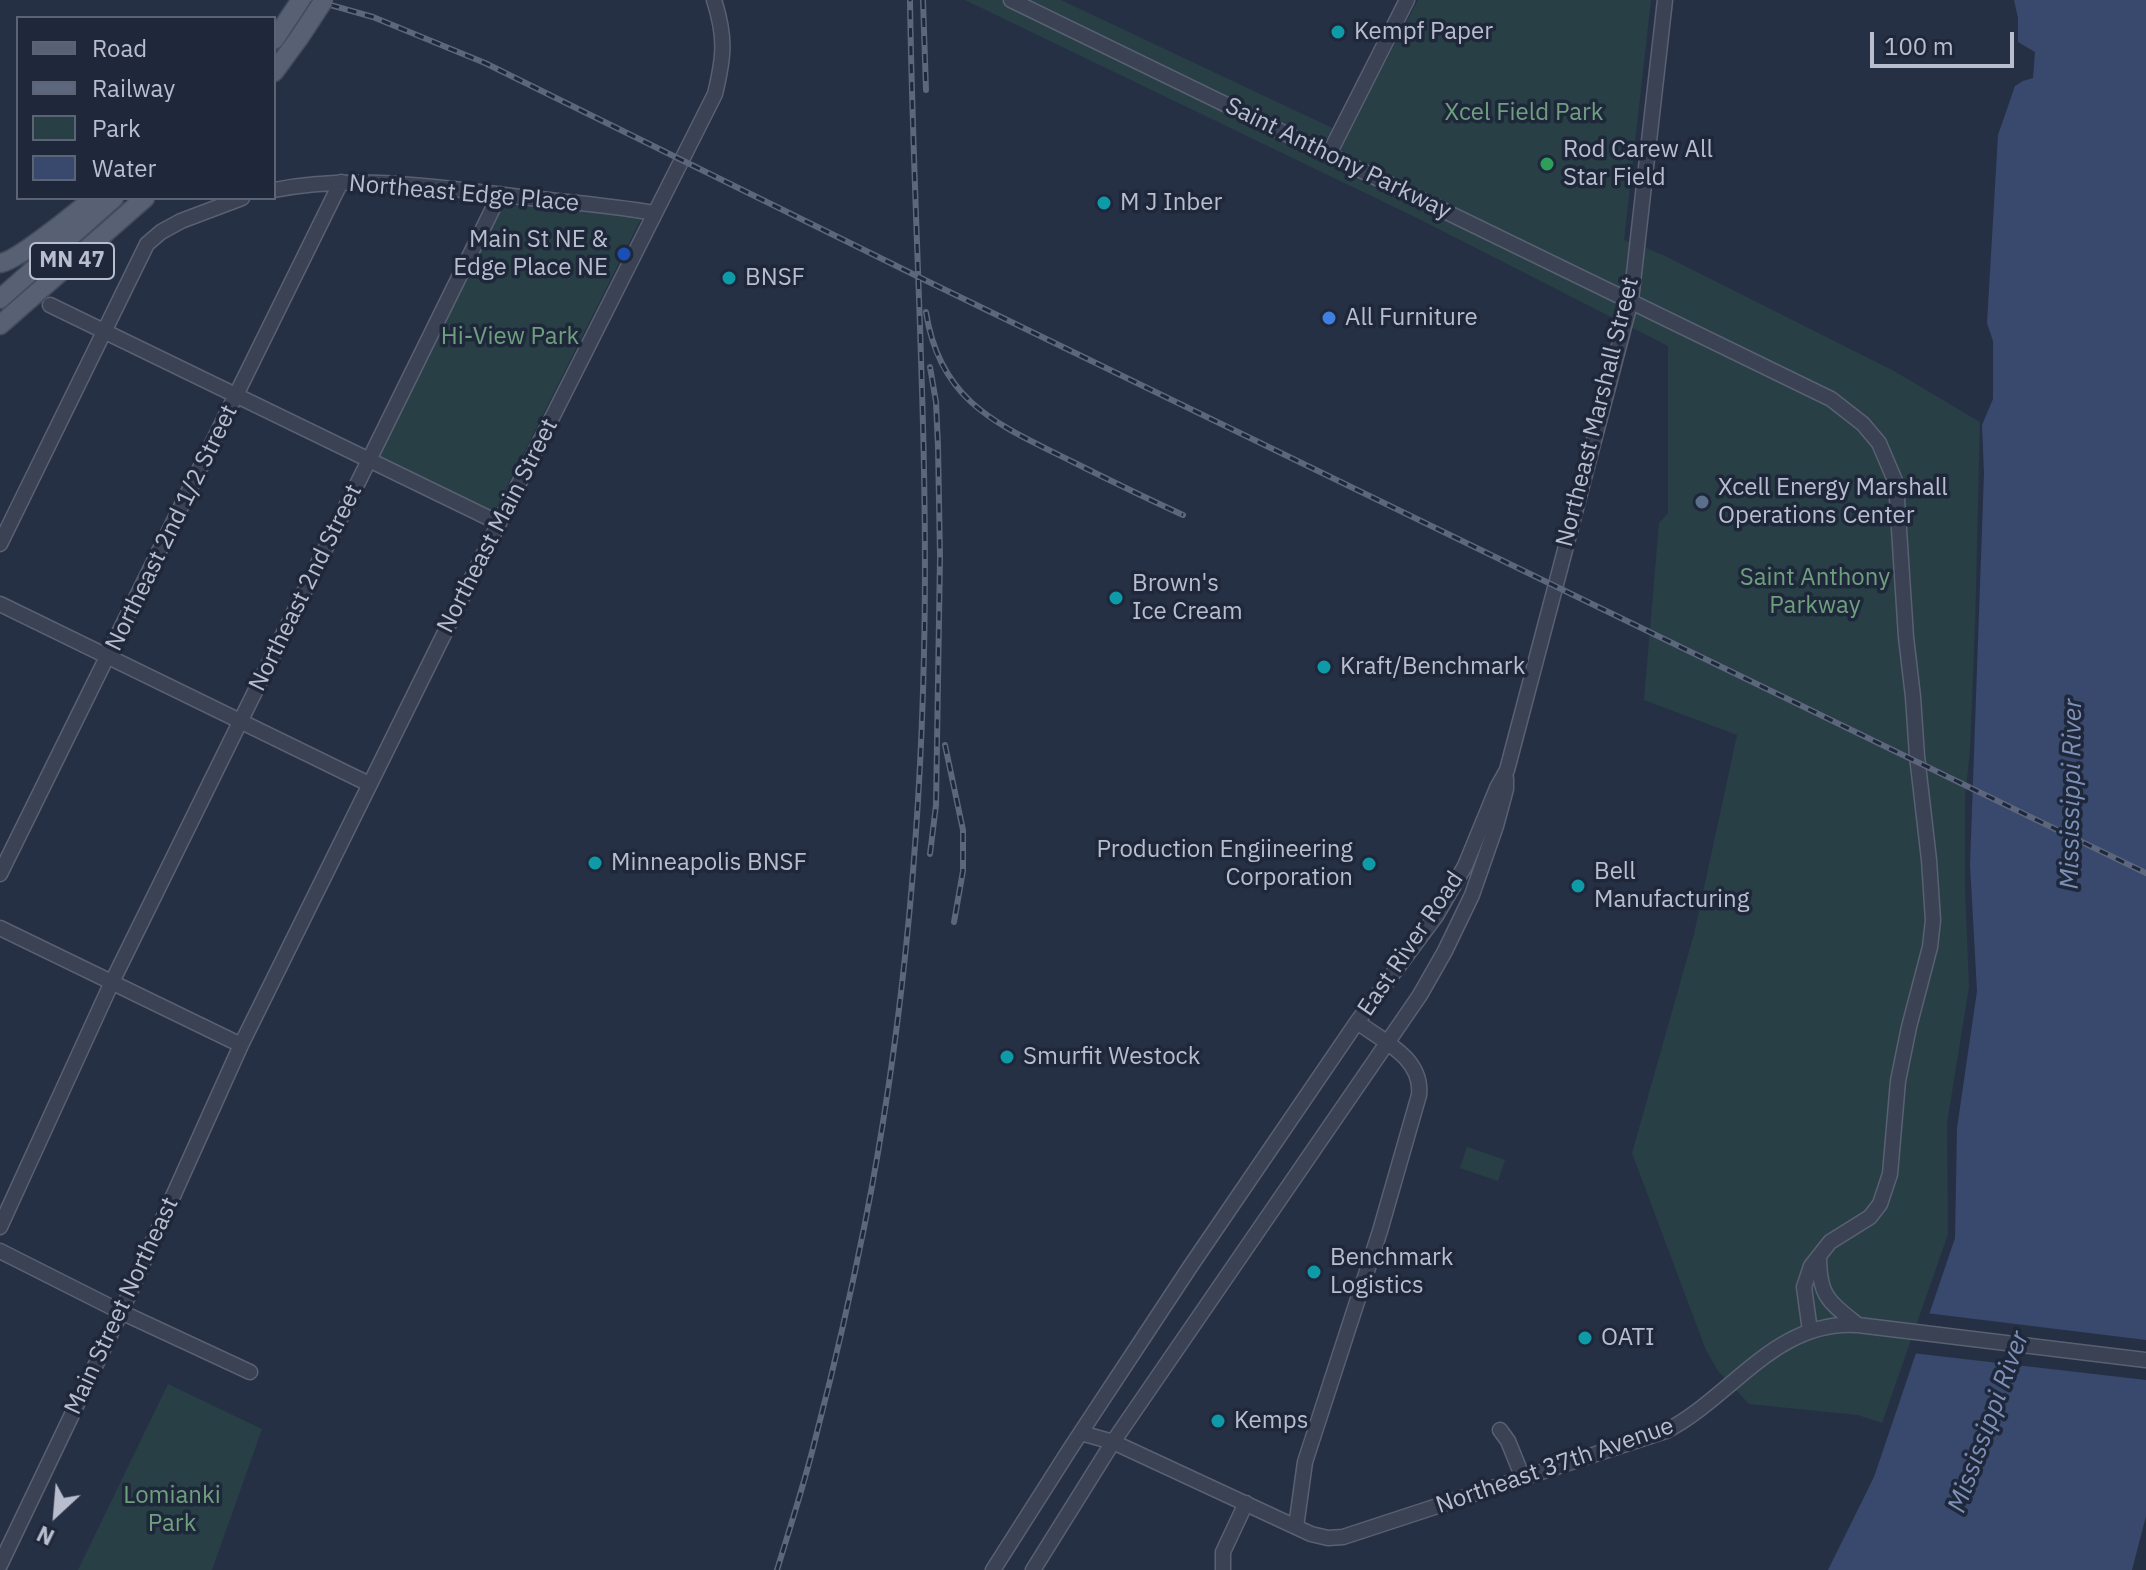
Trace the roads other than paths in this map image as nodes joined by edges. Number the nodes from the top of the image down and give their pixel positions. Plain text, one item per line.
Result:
1 (301, 0) edge
2 (324, 0) edge
3 (714, 0) edge
4 (1011, 0) edge
5 (1407, 0) edge
6 (1665, 0) edge
7 (277, 36) edge
8 (276, 69) edge
9 (1329, 154) junction
10 (341, 182) junction
11 (276, 190) edge
12 (500, 194) junction
13 (91, 200) edge
14 (112, 200) edge
15 (143, 200) edge
16 (237, 200) edge
17 (654, 213) junction
18 (0, 263) edge
19 (0, 299) edge
20 (1631, 300) junction
21 (50, 305) dead end
22 (0, 325) edge
23 (105, 332) junction
24 (237, 396) junction
25 (369, 460) junction
26 (499, 523) junction
27 (0, 544) edge
28 (0, 604) edge
29 (108, 657) junction
30 (240, 721) junction
31 (1507, 770) junction
32 (369, 784) junction
33 (0, 874) edge
34 (0, 928) edge
35 (112, 982) junction
36 (1357, 1022) junction
37 (1387, 1044) junction
38 (241, 1045) junction
39 (0, 1227) edge
40 (0, 1251) edge
41 (1819, 1256) junction
42 (121, 1312) junction
43 (1858, 1325) junction
44 (1810, 1331) junction
45 (2146, 1360) edge
46 (250, 1372) dead end
47 (1500, 1430) dead end
48 (1081, 1433) junction
49 (1113, 1442) junction
50 (1523, 1478) junction
51 (1246, 1503) junction
52 (1296, 1527) junction
53 (0, 1565) edge
54 (993, 1570) edge
55 (1033, 1570) edge
56 (1223, 1570) edge

1 - 7 main road
2 - 8 main road, bridge
3 - 17 street, Northeast Main Street
4 - 9 street, Saint Anthony Parkway
5 - 9 street
6 - 20 street, Northeast Marshall Street
9 - 20 street, Saint Anthony Parkway
10 - 11 street, Northeast Edge Place
10 - 12 street, Northeast Edge Place
10 - 24 street, Northeast 2nd 1/2 Street
12 - 17 street, Northeast Edge Place
12 - 25 street, Northeast 2nd Street
13 - 18 main road
14 - 19 main road, MN 47
15 - 22 main road, MN 47
16 - 23 street
17 - 26 street, Northeast Main Street
20 - 31 street, Northeast Marshall Street
20 - 41 street, Saint Anthony Parkway
21 - 23 street
23 - 24 street
23 - 27 street
24 - 25 street
24 - 29 street, Northeast 2nd 1/2 Street
25 - 26 street
25 - 30 street, Northeast 2nd Street
26 - 32 street, Northeast Main Street
28 - 29 street
29 - 30 street
29 - 33 street, Northeast 2nd 1/2 Street
30 - 32 street
30 - 35 street, Northeast 2nd Street
31 - 36 street, East River Road
31 - 37 street, East River Road
32 - 38 street, Northeast Main Street
34 - 35 street
35 - 38 street
35 - 39 street, Northeast 2nd Street
36 - 37 street
36 - 48 street, East River Road
37 - 49 street, East River Road
37 - 52 street
38 - 42 street, Main Street Northeast
40 - 42 street
41 - 43 street
41 - 44 street, Saint Anthony Parkway
42 - 46 street
42 - 53 street, Main Street Northeast
43 - 44 street, Northeast 37th Avenue
43 - 45 street, Northeast 37th Avenue
44 - 50 street, Northeast 37th Avenue
47 - 50 street
48 - 49 street, Northeast 37th Avenue
48 - 54 street, East River Road
49 - 51 street, Northeast 37th Avenue
49 - 55 street, East River Road
50 - 52 street, Northeast 37th Avenue
51 - 52 street, Northeast 37th Avenue
51 - 56 street

